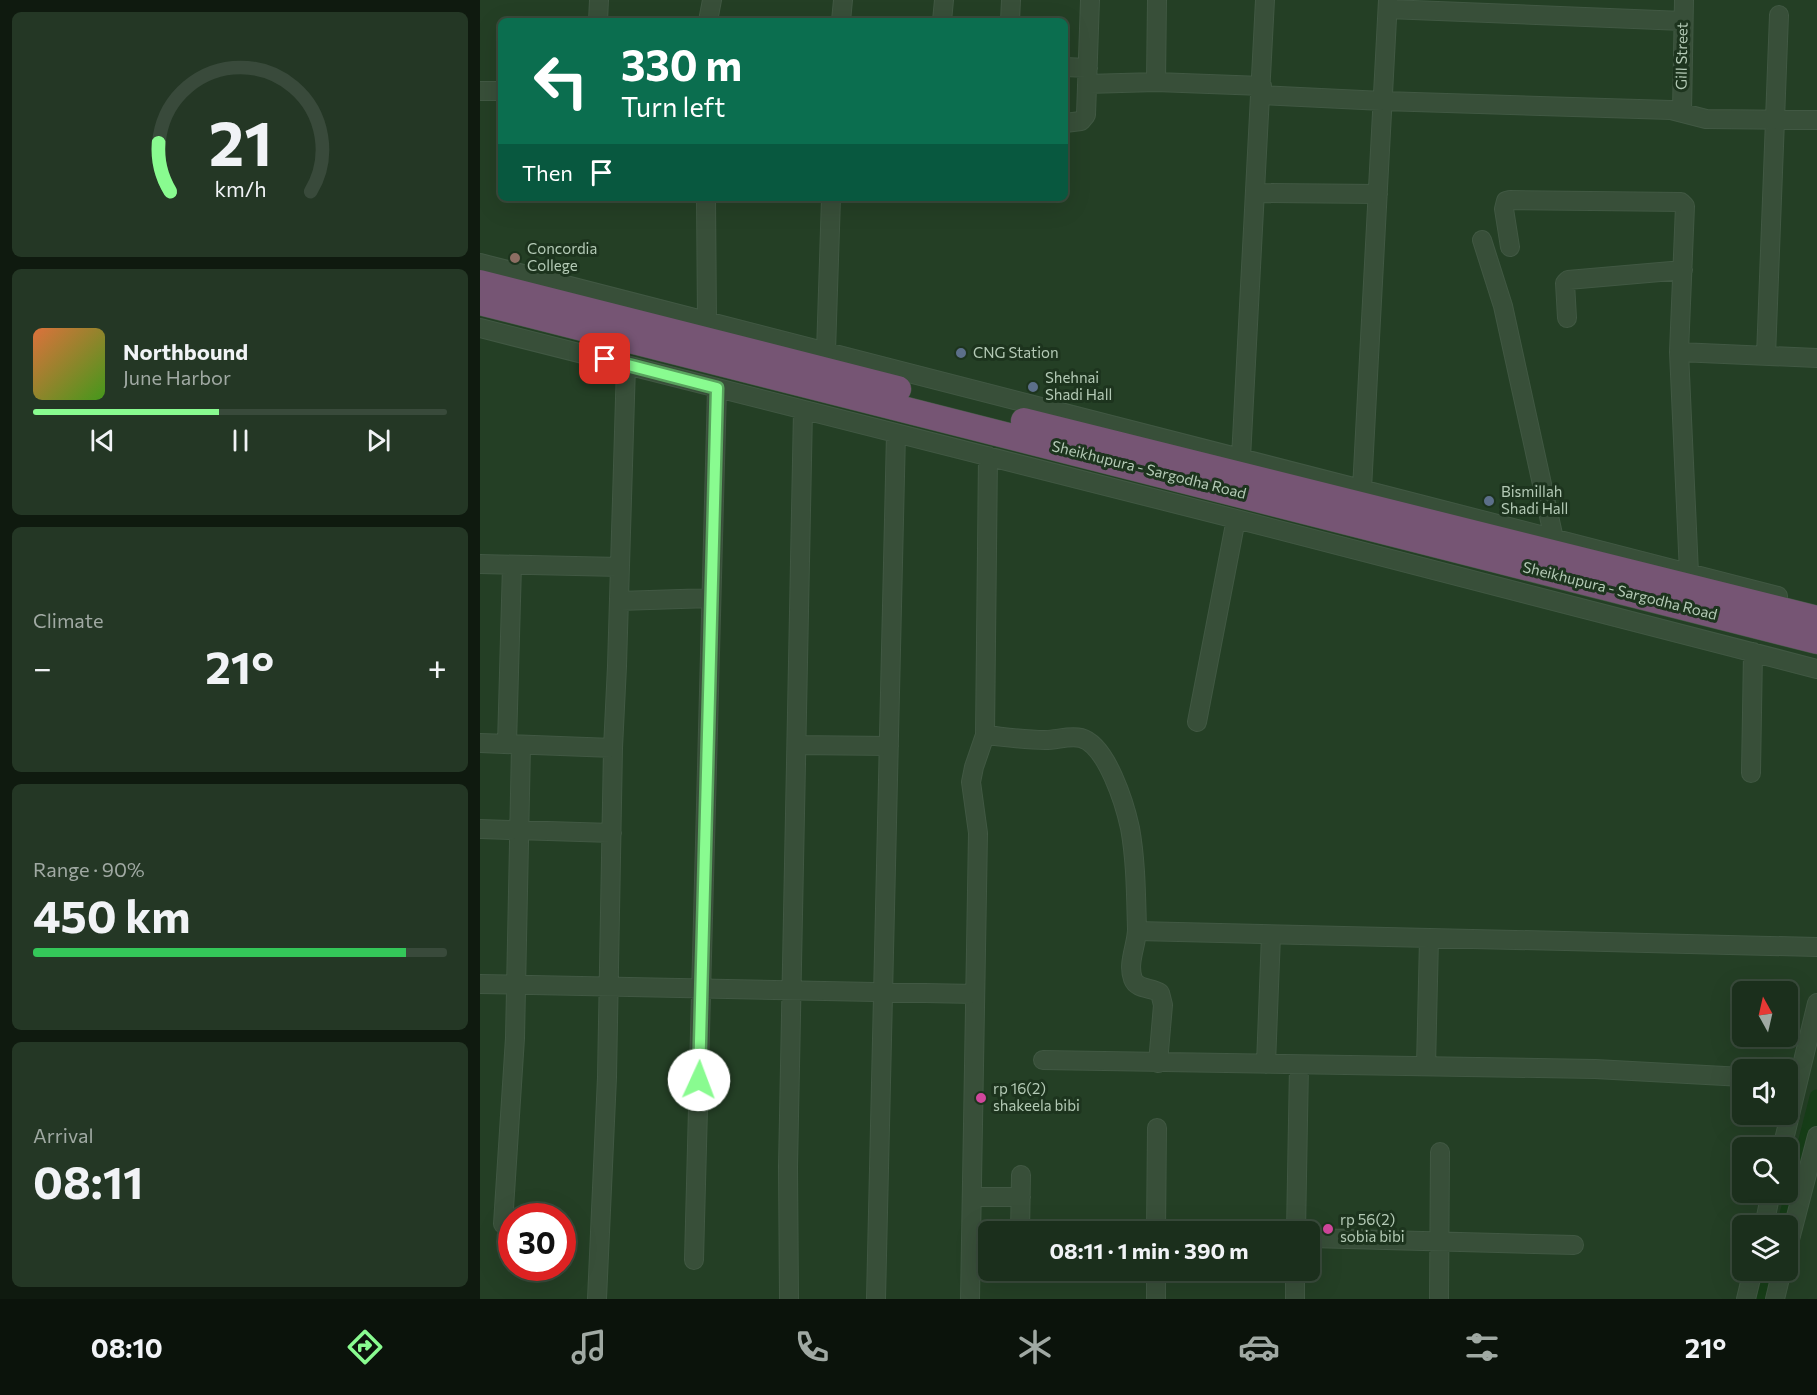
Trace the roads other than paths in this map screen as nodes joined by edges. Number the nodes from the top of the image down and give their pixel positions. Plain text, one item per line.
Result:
1 (599, 0) edge
2 (712, 0) edge
3 (843, 0) edge
4 (944, 0) edge
5 (1011, 0) edge
6 (1090, 0) edge
7 (1157, 0) edge
8 (1265, 0) edge
9 (1684, 0) edge
10 (1388, 4) edge
11 (1779, 15) dead end
12 (598, 18) edge
13 (709, 18) edge
14 (841, 18) edge
15 (942, 18) edge
16 (1010, 18) edge
17 (1683, 21) junction
18 (1068, 68) edge
19 (1088, 76) junction
20 (1156, 82) junction
21 (1262, 90) junction
22 (480, 91) edge
23 (498, 91) edge
24 (1383, 101) junction
25 (1682, 112) junction
26 (1776, 120) junction
27 (1817, 120) edge
28 (1068, 123) edge
29 (1256, 193) junction
30 (1378, 194) junction
31 (706, 201) edge
32 (831, 201) edge
33 (1482, 240) dead end
34 (1510, 247) dead end
35 (480, 263) edge
36 (1683, 270) junction
37 (480, 283) edge
38 (480, 302) edge
39 (1567, 318) dead end
40 (707, 321) junction
41 (480, 328) edge
42 (826, 352) junction
43 (1679, 352) junction
44 (1766, 356) junction
45 (1817, 358) edge
46 (626, 365) junction
47 (717, 388) junction
48 (803, 410) junction
49 (897, 433) junction
50 (988, 456) junction
51 (1241, 458) junction
52 (1362, 489) junction
53 (1236, 519) junction
54 (1554, 539) junction
55 (480, 564) edge
56 (512, 565) junction
57 (620, 567) junction
58 (1689, 573) junction
59 (711, 598) junction
60 (619, 601) junction
61 (1817, 607) edge
62 (1817, 619) edge
63 (1817, 641) edge
64 (1753, 652) junction
65 (1817, 669) edge
66 (1197, 722) dead end
67 (985, 735) junction
68 (480, 744) edge
69 (514, 745) junction
70 (797, 745) junction
71 (889, 746) junction
72 (613, 748) junction
73 (1751, 773) dead end
74 (480, 829) edge
75 (519, 830) junction
76 (612, 833) junction
77 (1137, 931) junction
78 (1271, 935) junction
79 (1428, 939) junction
80 (1817, 947) edge
81 (480, 984) edge
82 (516, 984) junction
83 (609, 987) junction
84 (701, 989) junction
85 (793, 990) junction
86 (884, 991) junction
87 (975, 994) junction
88 (1817, 1003) edge
89 (1043, 1060) dead end
90 (1158, 1063) junction
91 (1266, 1064) junction
92 (1798, 1064) edge
93 (1299, 1065) junction
94 (1426, 1066) junction
95 (1732, 1076) edge
96 (1157, 1128) dead end
97 (1817, 1136) edge
98 (1440, 1152) dead end
99 (1021, 1175) dead end
100 (972, 1197) junction
101 (1021, 1197) junction
102 (504, 1203) edge
103 (1796, 1215) edge
104 (1020, 1221) edge
105 (1156, 1221) edge
106 (1296, 1221) edge
107 (1320, 1238) edge
108 (1439, 1242) junction
109 (1574, 1245) dead end
110 (694, 1260) dead end
111 (1156, 1281) edge
112 (1295, 1281) edge
113 (1750, 1281) edge
114 (1779, 1281) edge
115 (597, 1299) edge
116 (789, 1299) edge
117 (876, 1299) edge
118 (970, 1299) edge
119 (1156, 1299) edge
120 (1295, 1299) edge
121 (1439, 1299) edge
122 (1746, 1299) edge
123 (1774, 1299) edge

1 - 12 street
2 - 13 street
3 - 14 street
4 - 15 street
5 - 16 street
6 - 19 street
7 - 20 street
8 - 21 street
9 - 17 street, Gill Street
10 - 17 street
10 - 24 street
11 - 26 street
17 - 25 street, Gill Street
18 - 19 street
19 - 20 street
19 - 28 street
20 - 21 street
21 - 24 street
21 - 29 street
22 - 23 street
24 - 25 street
24 - 30 street
25 - 26 street
26 - 27 street
26 - 44 street
29 - 30 street
29 - 51 street
30 - 52 street
31 - 40 street
32 - 42 street
33 - 54 street
34 - 36 street
35 - 40 street
36 - 39 street
36 - 43 street
37 - 62 highway, Sheikhupura - Sargodha Road
38 - 63 highway, Sheikhupura - Sargodha Road
40 - 42 street
41 - 46 street
42 - 51 street
43 - 44 street
43 - 58 street
44 - 45 street
46 - 47 street
46 - 57 street
47 - 48 street
47 - 59 street
48 - 49 street
48 - 70 street
49 - 50 street
49 - 71 street
50 - 53 street
50 - 67 street
51 - 52 street
52 - 54 street
53 - 64 street
53 - 66 street
54 - 58 street
55 - 56 street
56 - 57 street
56 - 69 street
57 - 60 street
58 - 61 street
59 - 60 street
59 - 84 street
60 - 72 street
64 - 65 street
64 - 73 street
67 - 77 street
67 - 87 street
68 - 69 street
69 - 72 street
69 - 75 street
70 - 71 street
70 - 85 street
71 - 86 street
72 - 76 street
74 - 75 street
75 - 76 street
75 - 82 street
76 - 83 street
77 - 78 street
77 - 90 street
78 - 79 street
78 - 91 street
79 - 80 street
79 - 94 street
81 - 82 street
82 - 83 street
82 - 102 street
83 - 84 street
83 - 115 street
84 - 85 street
84 - 110 street
85 - 86 street
85 - 116 street
86 - 87 street
86 - 117 street
87 - 100 street
88 - 92 street
89 - 90 street
90 - 91 street
91 - 93 street
93 - 94 street
93 - 106 street
94 - 95 street
96 - 105 street
97 - 103 street
98 - 108 street
99 - 101 street
100 - 101 street
100 - 118 street
101 - 104 street
107 - 108 street
108 - 109 street
108 - 121 street
111 - 119 street
112 - 120 street
113 - 122 street
114 - 123 street

